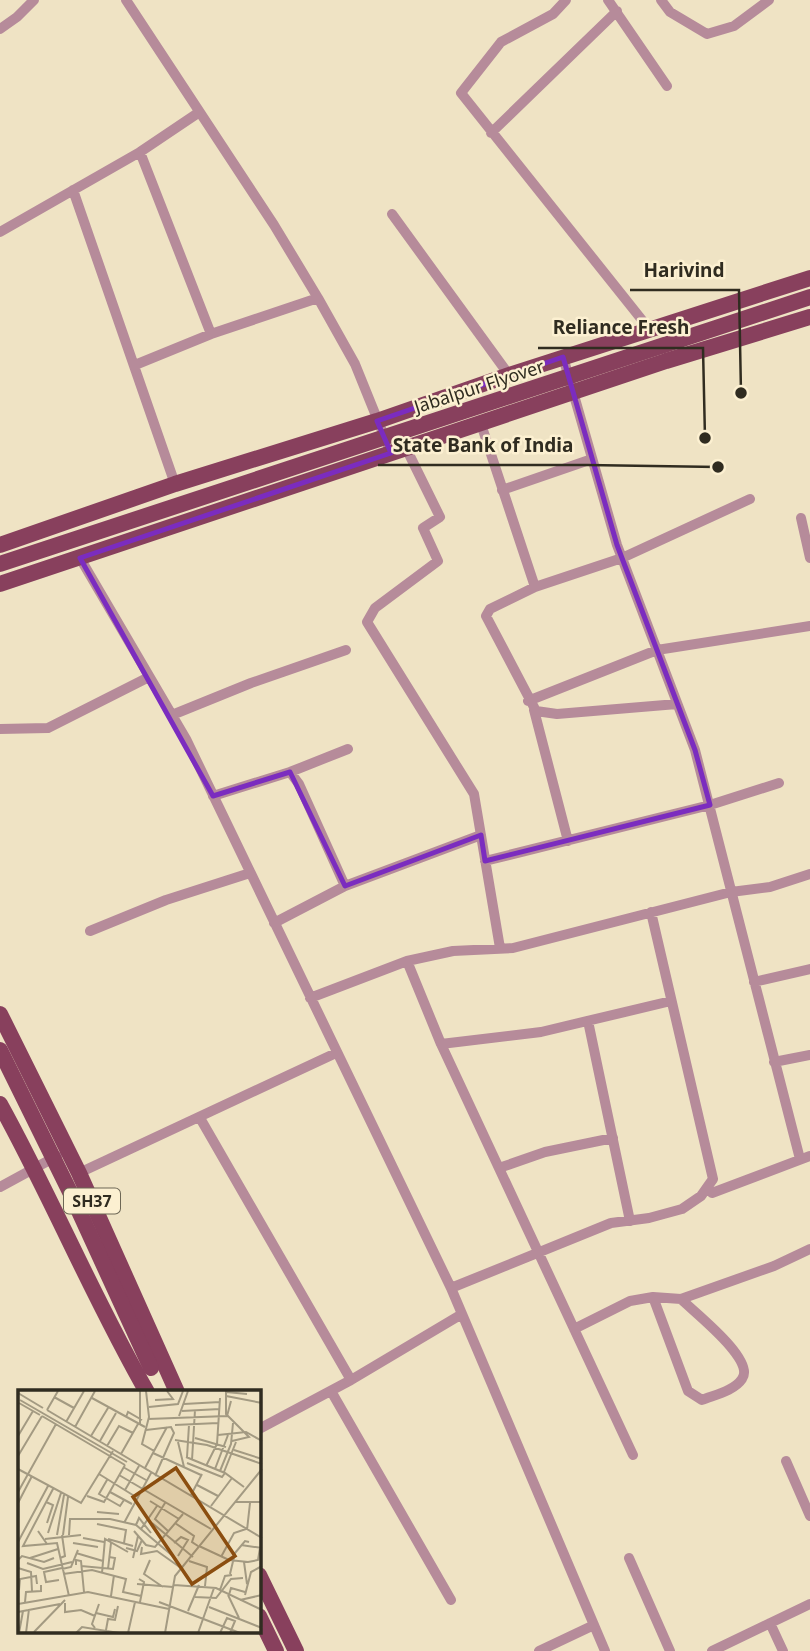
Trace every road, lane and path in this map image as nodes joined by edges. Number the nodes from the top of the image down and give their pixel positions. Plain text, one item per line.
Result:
1 (34, 0) edge
2 (126, 0) edge
3 (566, 0) edge
4 (608, 0) edge
5 (661, 0) edge
6 (769, 0) edge
7 (617, 11) junction
8 (0, 29) edge
9 (667, 86) dead end
10 (198, 113) junction
11 (491, 133) junction
12 (140, 152) junction
13 (73, 190) junction
14 (393, 214) dead end
15 (0, 232) edge
16 (810, 278) edge
17 (810, 297) edge
18 (318, 298) junction
19 (810, 317) edge
20 (650, 330) junction
21 (211, 334) junction
22 (563, 357) junction
23 (135, 365) junction
24 (509, 375) junction
25 (572, 395) junction
26 (377, 421) junction
27 (481, 424) junction
28 (398, 450) junction
29 (592, 460) junction
30 (175, 484) junction
31 (502, 490) junction
32 (750, 499) dead end
33 (802, 518) dead end
34 (0, 545) edge
35 (80, 558) junction
36 (622, 558) junction
37 (810, 558) edge
38 (0, 564) edge
39 (0, 584) edge
40 (535, 587) junction
41 (810, 626) edge
42 (346, 650) dead end
43 (657, 650) junction
44 (149, 677) junction
45 (677, 704) junction
46 (531, 705) junction
47 (172, 715) junction
48 (0, 729) edge
49 (348, 749) dead end
50 (290, 772) junction
51 (779, 783) dead end
52 (214, 796) junction
53 (710, 805) junction
54 (481, 835) junction
55 (568, 841) junction
56 (485, 861) junction
57 (250, 873) junction
58 (810, 874) edge
59 (345, 886) junction
60 (731, 892) junction
61 (651, 912) junction
62 (274, 923) junction
63 (90, 931) dead end
64 (499, 948) junction
65 (407, 961) junction
66 (810, 969) edge
67 (754, 982) junction
68 (310, 998) junction
69 (671, 1001) junction
70 (0, 1014) edge
71 (588, 1021) junction
72 (441, 1044) junction
73 (0, 1050) edge
74 (336, 1053) junction
75 (810, 1055) edge
76 (774, 1062) junction
77 (0, 1104) edge
78 (200, 1118) junction
79 (613, 1138) junction
80 (68, 1150) junction
81 (805, 1157) edge
82 (499, 1168) junction
83 (36, 1169) junction
84 (79, 1173) junction
85 (0, 1187) edge
86 (712, 1193) dead end
87 (630, 1221) junction
88 (810, 1249) edge
89 (539, 1251) junction
90 (451, 1289) junction
91 (653, 1297) junction
92 (681, 1299) junction
93 (462, 1314) junction
94 (574, 1329) junction
95 (151, 1368) junction
96 (351, 1380) junction
97 (146, 1390) edge
98 (153, 1390) edge
99 (173, 1390) edge
100 (174, 1390) edge
101 (331, 1391) junction
102 (261, 1428) edge
103 (633, 1455) dead end
104 (786, 1461) dead end
105 (810, 1516) edge
106 (629, 1558) dead end
107 (261, 1579) edge
108 (451, 1600) dead end
109 (810, 1604) edge
110 (261, 1620) edge
111 (770, 1623) junction
112 (594, 1625) junction
113 (276, 1651) edge
114 (296, 1651) edge
115 (538, 1651) edge
116 (605, 1651) edge
117 (670, 1651) edge
118 (712, 1651) edge
119 (783, 1651) edge

1 - 8 street
2 - 10 street
3 - 11 street
4 - 7 street
5 - 6 street
7 - 9 street
7 - 11 street
10 - 12 street
10 - 18 street
11 - 20 street
12 - 13 street
12 - 21 street
13 - 15 street
13 - 23 street
14 - 24 street
16 - 20 main road
17 - 38 main road, Jabalpur Flyover, bridge
18 - 21 street
18 - 26 street
19 - 25 main road
20 - 22 main road
21 - 23 street
22 - 24 main road
22 - 25 street
23 - 30 street
24 - 26 main road
25 - 27 main road
25 - 29 street
26 - 28 street
26 - 30 main road
27 - 28 main road
27 - 31 street
28 - 35 main road
28 - 54 street
29 - 31 street
29 - 36 street
30 - 34 main road
31 - 40 street
32 - 36 street
33 - 37 street
35 - 39 main road
35 - 44 street
36 - 40 street
36 - 43 street
40 - 46 street
41 - 43 street
42 - 47 street
43 - 45 street
43 - 46 street
44 - 47 street
44 - 48 street
45 - 46 street
45 - 53 street
46 - 55 street
47 - 52 street
49 - 50 street
50 - 52 street
50 - 59 street
51 - 53 street
52 - 57 street
53 - 55 street
53 - 60 street
54 - 56 street
54 - 59 street
55 - 56 street
56 - 64 street
57 - 62 street
57 - 63 street
58 - 60 street
59 - 62 street
60 - 61 street
60 - 67 street
61 - 64 street
61 - 69 street
62 - 68 street
64 - 65 street
65 - 68 street
65 - 72 street
66 - 67 street
67 - 76 street
68 - 74 street
69 - 71 street
69 - 87 street
70 - 80 main road, SH37
71 - 72 street
71 - 79 street
72 - 82 street
73 - 95 main road, bridge
74 - 78 street
74 - 90 street
75 - 76 street
76 - 81 street
77 - 83 main road
78 - 84 street
78 - 96 street
79 - 82 street
79 - 87 street
80 - 83 street
80 - 84 main road, SH37
81 - 86 street
82 - 89 street
83 - 85 street
83 - 97 main road
84 - 100 main road, SH37
87 - 89 street
88 - 92 street
89 - 90 street
89 - 94 street
90 - 93 street
91 - 92 street
91 - 92 street
91 - 94 street
93 - 96 street
93 - 112 street
94 - 103 street
95 - 98 main road
95 - 99 main road
96 - 101 street
101 - 102 street
101 - 108 street
104 - 105 street
106 - 117 street
107 - 114 main road
109 - 111 street
110 - 113 main road
111 - 118 street
111 - 119 street
112 - 115 street
112 - 116 street

